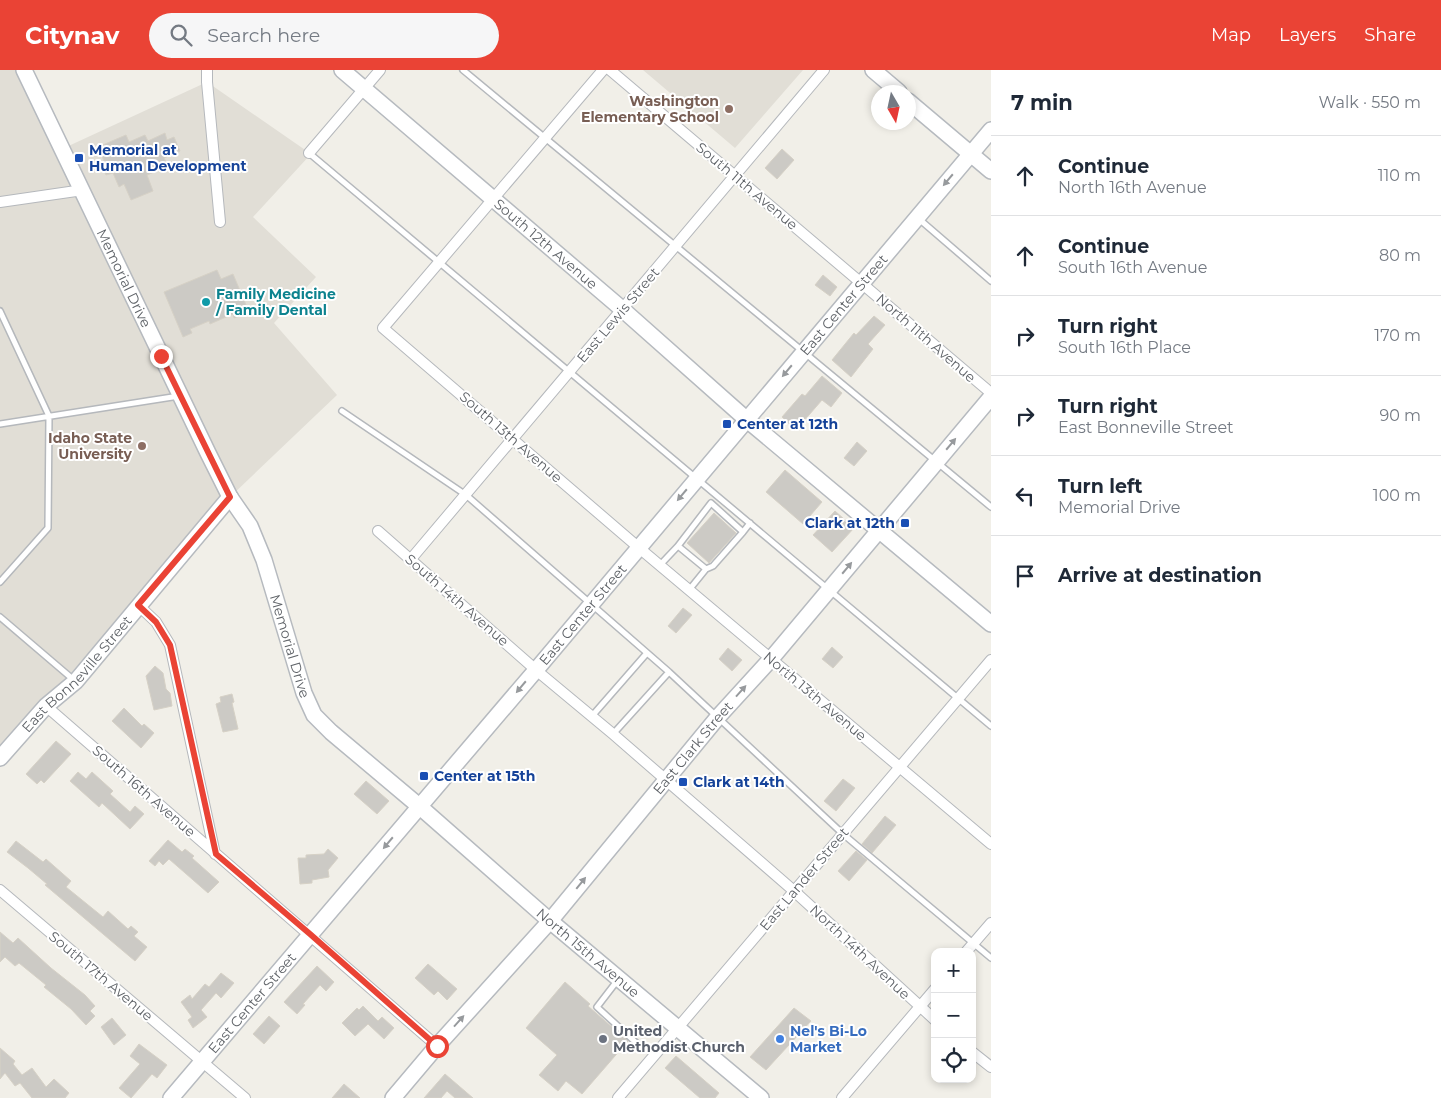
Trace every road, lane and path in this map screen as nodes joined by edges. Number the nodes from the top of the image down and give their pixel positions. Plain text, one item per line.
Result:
1 (24, 70) edge
2 (207, 70) edge
3 (342, 70) edge
4 (380, 70) edge
5 (463, 70) edge
6 (603, 70) edge
7 (610, 70) edge
8 (824, 70) edge
9 (873, 70) edge
10 (891, 85) edge
11 (364, 88) junction
12 (916, 108) edge
13 (991, 130) edge
14 (545, 138) junction
15 (309, 153) joint
16 (971, 154) junction
17 (991, 171) edge
18 (735, 176) junction
19 (82, 190) junction
20 (492, 199) junction
21 (0, 202) edge
22 (917, 217) junction
23 (220, 222) dead end
24 (676, 246) junction
25 (439, 262) junction
26 (991, 281) edge
27 (862, 283) junction
28 (622, 309) junction
29 (0, 311) edge
30 (803, 352) junction
31 (570, 372) junction
32 (991, 395) edge
33 (179, 396) junction
34 (342, 411) dead end
35 (49, 416) junction
36 (746, 419) junction
37 (0, 424) edge
38 (513, 439) junction
39 (936, 462) junction
40 (697, 477) junction
41 (466, 495) junction
42 (230, 497) junction
43 (991, 507) edge
44 (750, 523) junction
45 (879, 530) junction
46 (378, 531) dead end
47 (743, 532) junction
48 (678, 546) junction
49 (638, 547) junction
50 (411, 559) junction
51 (660, 565) junction
52 (706, 569) junction
53 (0, 582) edge
54 (829, 589) junction
55 (690, 590) junction
56 (590, 604) junction
57 (138, 605) junction
58 (0, 617) edge
59 (991, 624) edge
60 (647, 653) junction
61 (771, 658) junction
62 (991, 660) edge
63 (536, 670) junction
64 (669, 672) junction
65 (76, 681) junction
66 (958, 698) junction
67 (46, 706) junction
68 (592, 716) junction
69 (718, 717) junction
70 (991, 726) edge
71 (613, 734) junction
72 (0, 758) edge
73 (899, 767) junction
74 (665, 780) junction
75 (419, 806) junction
76 (843, 834) junction
77 (991, 844) edge
78 (216, 854) junction
79 (0, 890) edge
80 (794, 891) junction
81 (550, 921) junction
82 (991, 923) edge
83 (310, 934) junction
84 (970, 948) edge
85 (976, 951) edge
86 (991, 958) edge
87 (619, 979) junction
88 (932, 993) edge
89 (920, 1007) junction
90 (931, 1017) edge
91 (678, 1028) junction
92 (437, 1046) junction
93 (643, 1049) dead end
94 (976, 1055) edge
95 (203, 1061) junction
96 (991, 1067) edge
97 (171, 1098) edge
98 (245, 1098) edge
99 (393, 1098) edge
100 (618, 1098) edge
101 (761, 1098) edge
102 (842, 1098) edge

1 - 19 street, Memorial Drive
2 - 23 street
3 - 11 street, South 12th Avenue
4 - 11 street
5 - 14 lane
6 - 14 street
7 - 18 street, South 11th Avenue
8 - 18 street, East Lewis Street
9 - 10 street
11 - 15 street
11 - 20 street, South 12th Avenue
12 - 16 street
13 - 16 street, East Center Street
14 - 20 street
14 - 24 lane
15 - 25 lane
16 - 17 street
16 -> 22 street, East Center Street
18 - 24 street, East Lewis Street
18 - 27 street, South 11th Avenue
19 - 21 street
19 - 33 street, Memorial Drive
20 - 25 street
20 - 28 street, South 12th Avenue
22 - 26 lane
22 - 27 street, East Center Street
24 - 28 street, East Lewis Street
24 - 30 lane
25 - 31 lane
25 - 38 street, South 13th Avenue
27 - 30 street, East Center Street
27 - 32 street, North 11th Avenue
28 - 31 street, East Lewis Street
28 - 36 street, South 12th Avenue
29 - 35 lane
30 -> 36 street, East Center Street
30 - 39 lane
31 - 38 street, East Lewis Street
31 - 40 lane
39 -> 32 street, East Clark Street
33 - 35 lane
33 - 42 street, Memorial Drive
34 - 41 lane
35 - 37 lane
35 - 53 lane
36 - 40 street, East Center Street
36 - 45 street, South 12th Avenue
38 - 41 street, East Lewis Street
38 - 49 street, South 13th Avenue
39 - 43 lane
39 - 45 street, East Clark Street
40 - 44 lane
40 -> 49 street, East Center Street
41 - 50 street, East Lewis Street
41 - 56 lane
42 - 57 street, East Bonneville Street
42 - 75 street, Memorial Drive
44 - 47 lane
44 - 54 lane
54 -> 45 street, East Clark Street
45 - 59 street, South 12th Avenue
46 - 50 street, South 14th Avenue
47 - 48 lane
47 - 52 lane
48 - 51 lane
48 - 52 lane
49 - 51 street, North 13th Avenue
49 - 56 street, East Center Street
50 - 63 street, South 14th Avenue
51 - 55 street, North 13th Avenue
52 - 55 lane
54 - 61 street, East Clark Street
54 - 66 lane
55 - 61 street, North 13th Avenue
56 - 60 lane
56 - 63 street, East Center Street
57 - 65 street, East Bonneville Street
57 - 78 street
58 - 65 lane
60 - 64 lane
60 - 68 lane
69 -> 61 street, East Clark Street
61 - 73 street, North 13th Avenue
62 - 66 street, East Lander Street
63 - 68 street, North 14th Avenue
63 -> 75 street, East Center Street
64 - 69 lane
64 - 71 lane
65 - 67 street, East Bonneville Street
66 - 70 lane
66 - 73 street, East Lander Street
67 - 72 street, East Bonneville Street
67 - 78 street, South 16th Avenue
68 - 71 street, North 14th Avenue
69 - 74 street, East Clark Street
69 - 76 lane
71 - 74 street, North 14th Avenue
73 - 76 street, East Lander Street
73 - 77 street, North 13th Avenue
74 - 80 street, North 14th Avenue
81 -> 74 street, East Clark Street
75 - 81 street, North 15th Avenue
75 -> 83 street, East Center Street
76 - 80 street, East Lander Street
76 - 84 lane
78 - 83 street, South 16th Avenue
79 - 95 street, South 17th Avenue
80 - 89 street, North 14th Avenue
80 - 91 street, East Lander Street
81 - 87 street, North 15th Avenue
92 -> 81 street, East Clark Street
82 - 84 street
83 - 92 street, South 16th Avenue
83 - 95 street, East Center Street
85 - 86 lane
87 - 91 street, North 15th Avenue
87 - 93 lane
88 - 89 street
89 - 90 street, North 14th Avenue
89 - 102 street
91 - 100 street, East Lander Street
91 - 101 street, North 15th Avenue
92 - 99 street, East Clark Street
94 - 96 street
95 - 97 street, East Center Street
95 - 98 street, South 17th Avenue

